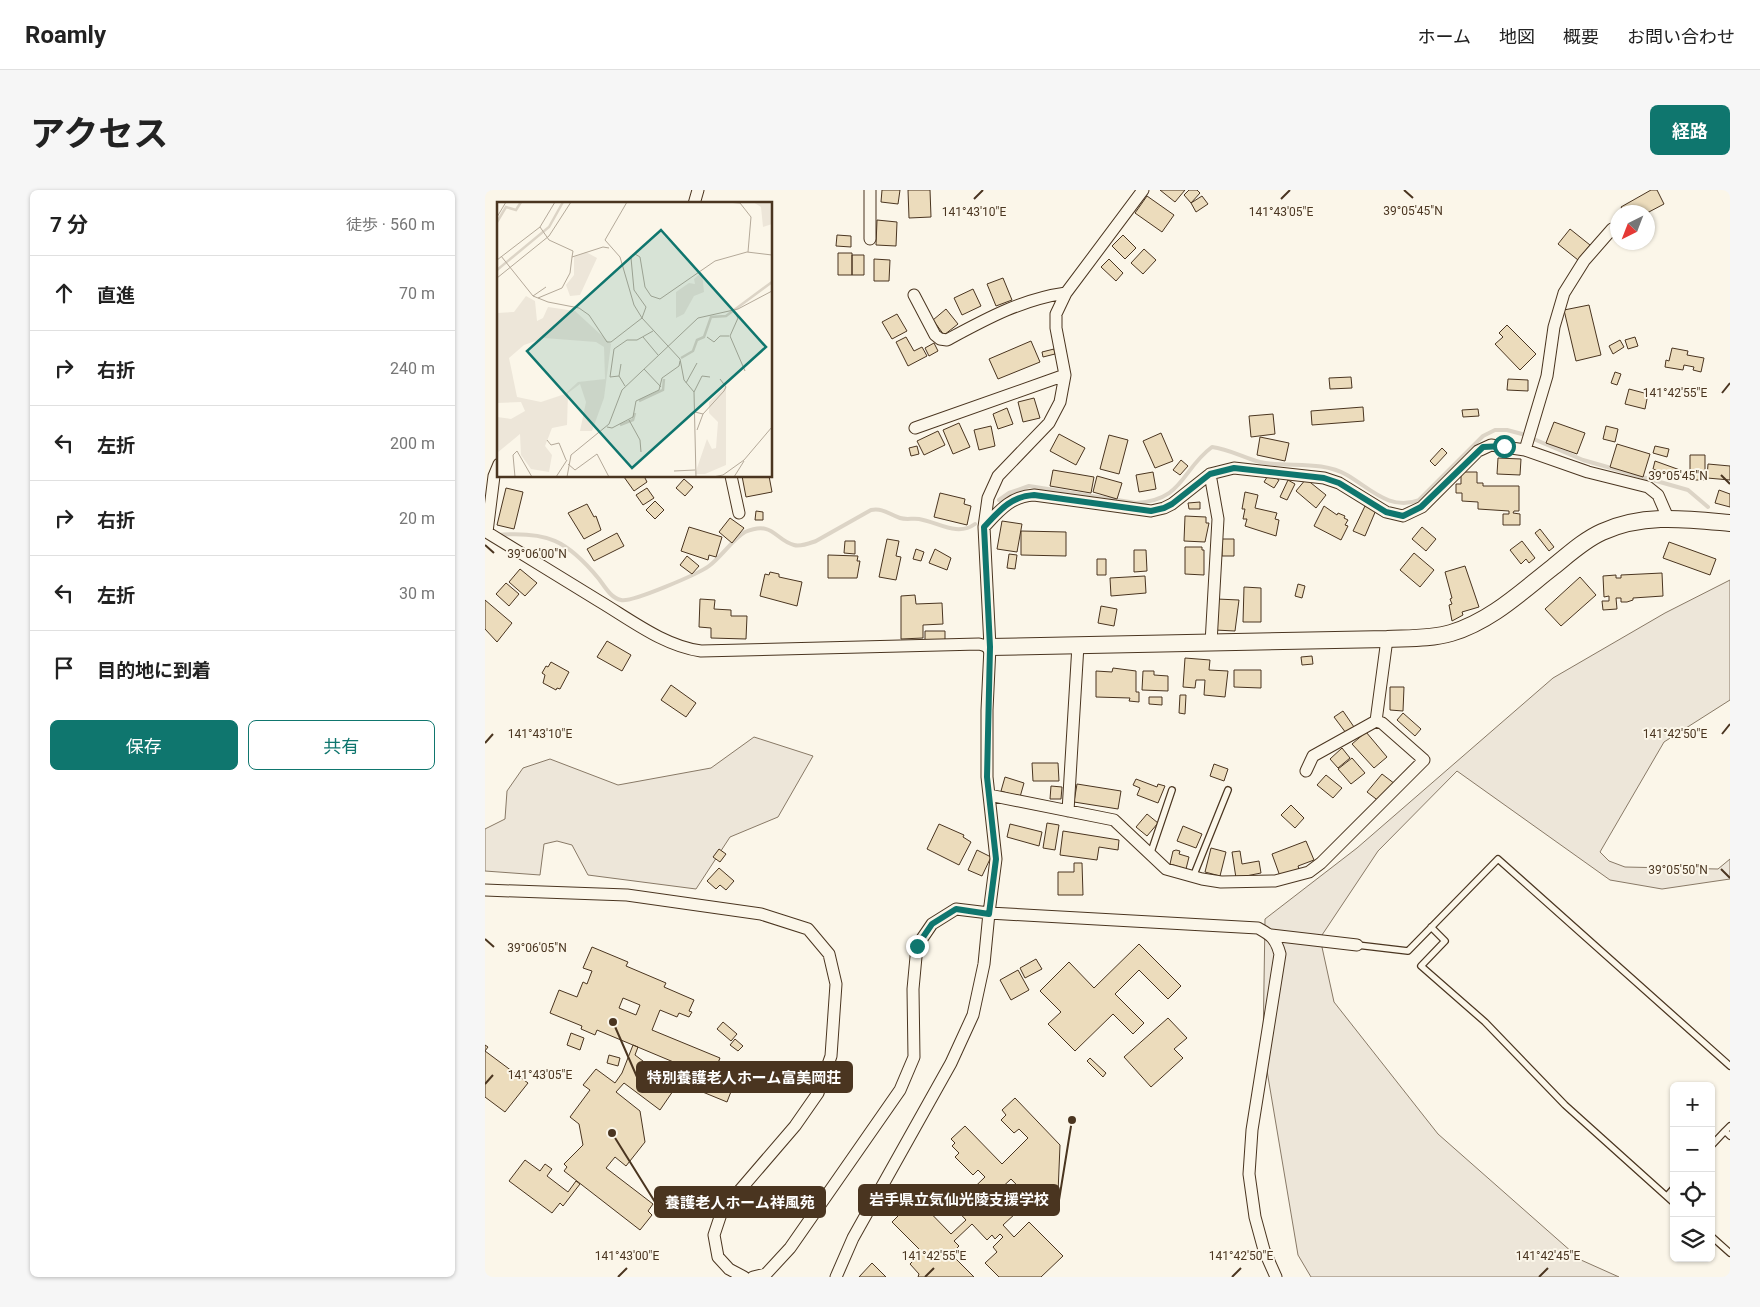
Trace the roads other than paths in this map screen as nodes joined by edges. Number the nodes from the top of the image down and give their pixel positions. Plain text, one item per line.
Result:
1 (699, 190) edge
2 (870, 190) edge
3 (1143, 190) edge
4 (695, 202) edge
5 (1610, 231) edge
6 (870, 239) dead end
7 (1066, 293) junction
8 (914, 295) dead end
9 (1065, 375) junction
10 (915, 428) dead end
11 (1526, 448) junction
12 (497, 469) edge
13 (1210, 474) junction
14 (731, 478) edge
15 (739, 513) dead end
16 (1668, 518) junction
17 (1730, 523) edge
18 (984, 527) junction
19 (490, 534) edge
20 (1387, 639) junction
21 (1211, 643) junction
22 (1078, 645) junction
23 (990, 647) junction
24 (1376, 721) junction
25 (1306, 771) dead end
26 (1172, 790) dead end
27 (1228, 790) dead end
28 (989, 795) junction
29 (1068, 811) junction
30 (1150, 854) junction
31 (1193, 877) junction
32 (485, 890) edge
33 (989, 914) junction
34 (1431, 927) junction
35 (1271, 935) junction
36 (1357, 945) joint
37 (1730, 1066) edge
38 (1730, 1126) edge
39 (1728, 1133) edge
40 (1715, 1143) edge
41 (1670, 1193) edge
42 (1667, 1196) junction
43 (1670, 1199) edge
44 (1715, 1240) edge
45 (1730, 1253) edge
46 (744, 1277) edge
47 (753, 1277) edge
48 (836, 1277) edge
49 (1276, 1277) edge

1 - 4 street
2 - 6 street
3 - 7 street
5 - 11 street
7 - 8 street
7 - 9 street
9 - 10 street
9 - 18 street
11 - 13 street
11 - 16 street
12 - 19 street
13 - 18 street
13 - 21 street
14 - 15 street
16 - 17 street
16 - 20 street
18 - 23 street
19 - 23 street
20 - 21 street
20 - 24 street
21 - 22 street
22 - 23 street
22 - 29 street
23 - 28 street
24 - 25 street
24 - 31 street
26 - 30 lane
27 - 31 lane
28 - 29 street
28 - 33 street
29 - 30 street
30 - 31 street
32 - 46 street
33 - 35 street
33 - 47 street
33 - 48 street
34 - 36 lane
34 - 37 lane
34 - 42 lane
35 - 36 street
35 - 49 street
38 - 39 lane
39 - 40 lane
41 - 42 lane
42 - 43 lane
44 - 45 lane

